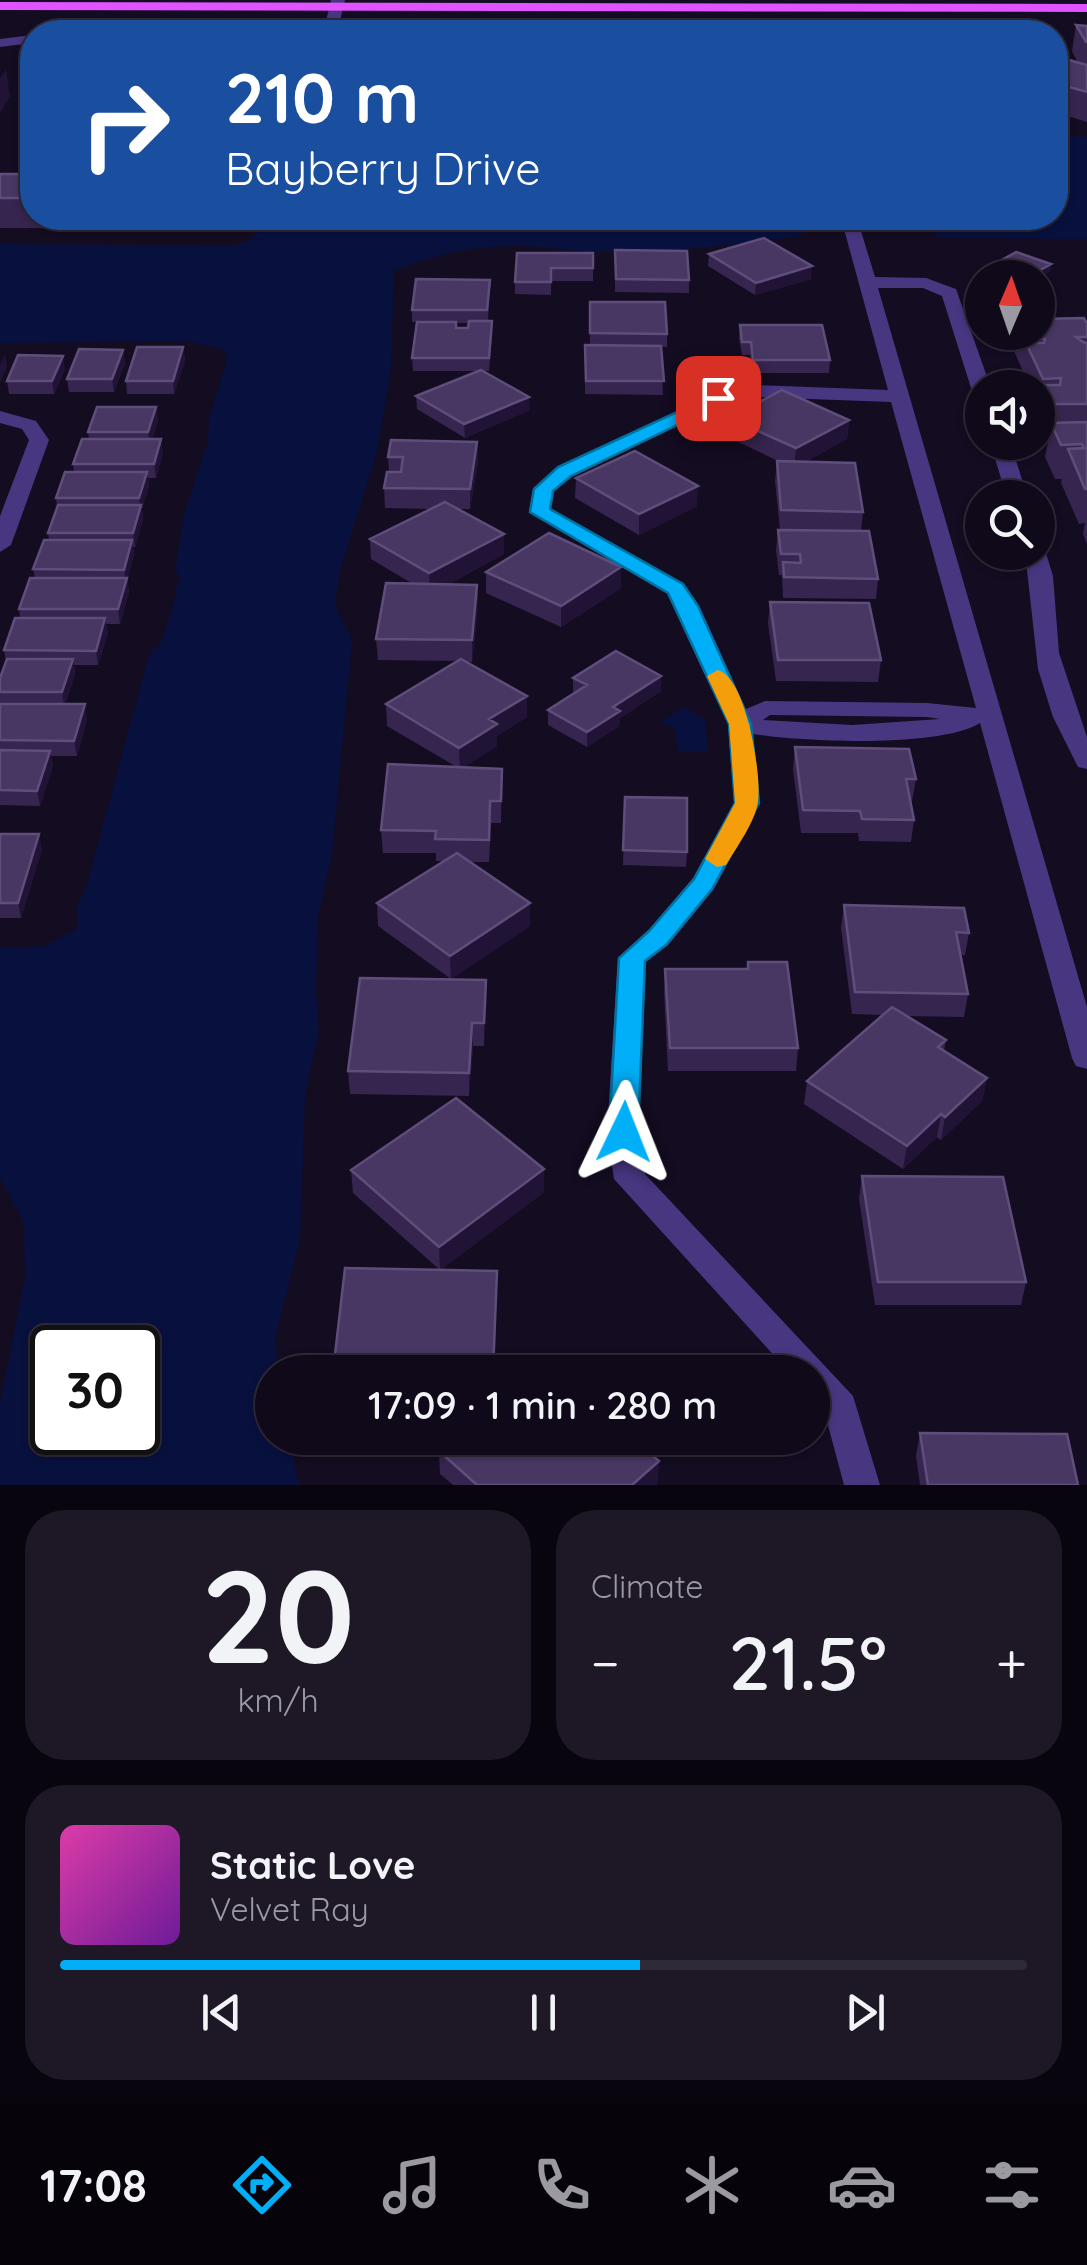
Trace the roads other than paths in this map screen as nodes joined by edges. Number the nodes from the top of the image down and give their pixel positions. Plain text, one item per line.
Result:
1 (1087, 5) edge
2 (0, 6) edge
3 (336, 10) edge
4 (31, 20) edge
5 (962, 20) edge
6 (853, 230) edge
7 (868, 282) junction
8 (975, 370) edge
9 (898, 396) junction
10 (0, 417) edge
11 (0, 545) edge
12 (1042, 570) edge
13 (989, 717) junction
14 (740, 724) junction
15 (1087, 761) edge
16 (1087, 1058) edge
17 (793, 1355) edge
18 (830, 1394) edge
19 (862, 1485) edge

1 - 3 main road
2 - 3 main road
3 - 4 main road
3 - 5 main road
6 - 7 street
7 - 8 street
7 - 9 street
9 - 13 street
9 - 14 street
10 - 11 street
12 - 15 street
13 - 14 street
13 - 16 street
14 - 17 street
18 - 19 street

